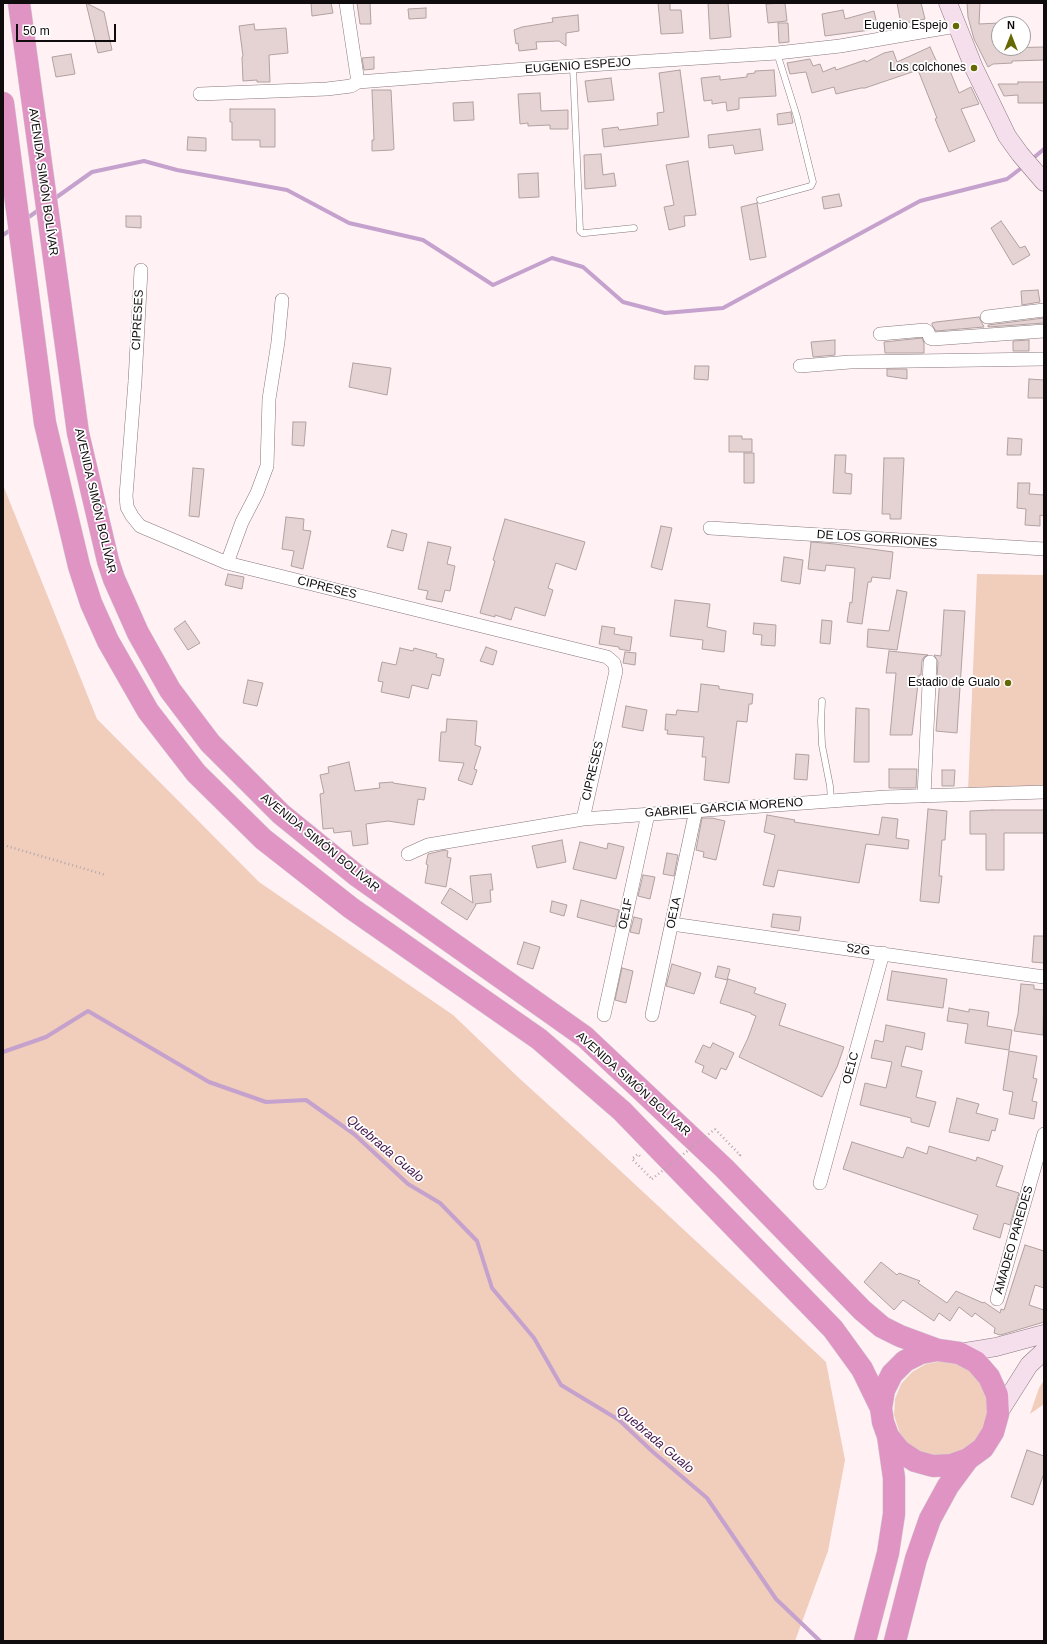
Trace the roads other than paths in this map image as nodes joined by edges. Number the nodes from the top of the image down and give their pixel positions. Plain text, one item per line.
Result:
1 (19, 3) edge
2 (346, 3) edge
3 (948, 3) edge
4 (956, 26) junction
5 (777, 53) junction
6 (573, 67) junction
7 (358, 82) junction
8 (200, 94) dead end
9 (3, 103) edge
10 (1035, 168) edge
11 (760, 200) dead end
12 (634, 228) dead end
13 (141, 270) dead end
14 (282, 300) dead end
15 (1044, 310) edge
16 (987, 317) dead end
17 (1044, 331) edge
18 (880, 334) dead end
19 (1044, 359) edge
20 (800, 366) dead end
21 (710, 528) dead end
22 (1044, 549) edge
23 (227, 564) junction
24 (930, 662) dead end
25 (822, 701) dead end
26 (1044, 792) edge
27 (924, 796) junction
28 (831, 801) junction
29 (696, 810) junction
30 (648, 814) junction
31 (583, 819) junction
32 (408, 854) dead end
33 (672, 924) junction
34 (883, 953) junction
35 (1044, 977) edge
36 (604, 1015) dead end
37 (652, 1015) dead end
38 (1044, 1134) edge
39 (820, 1183) dead end
40 (997, 1300) dead end
41 (1044, 1334) edge
42 (948, 1351) junction
43 (1044, 1351) edge
44 (881, 1408) junction
45 (998, 1414) junction
46 (888, 1436) junction
47 (968, 1459) junction
48 (865, 1641) edge
49 (895, 1641) edge

1 - 42 highway, AVENIDA SIMÓN BOLÍVAR
2 - 7 street
3 - 4 street
4 - 5 street, EUGENIO ESPEJO
4 - 10 street
5 - 6 street, EUGENIO ESPEJO
5 - 11 lane
6 - 7 street, EUGENIO ESPEJO
6 - 12 lane
7 - 8 street, EUGENIO ESPEJO
9 - 44 highway
13 - 23 street, CIPRESES
14 - 23 street
15 - 16 street
17 - 18 street
19 - 20 street
21 - 22 street, DE LOS GORRIONES
23 - 31 street, CIPRESES
24 - 27 street
25 - 28 lane
26 - 27 street, GABRIEL GARCIA MORENO
27 - 28 street, GABRIEL GARCIA MORENO
28 - 29 street, GABRIEL GARCIA MORENO
29 - 30 street, GABRIEL GARCIA MORENO
29 - 33 street, OE1A
30 - 31 street, GABRIEL GARCIA MORENO
30 - 36 street, OE1F
31 - 32 street, GABRIEL GARCIA MORENO
33 - 34 street, S2G
33 - 37 street, OE1A
34 - 35 street, S2G
34 - 39 street, OE1C
38 - 40 street, AMADEO PAREDES
41 - 42 street
42 - 44 highway
42 - 45 highway
43 - 45 street
44 - 46 highway
45 - 47 highway
46 - 47 highway
46 - 48 highway
47 - 49 highway

